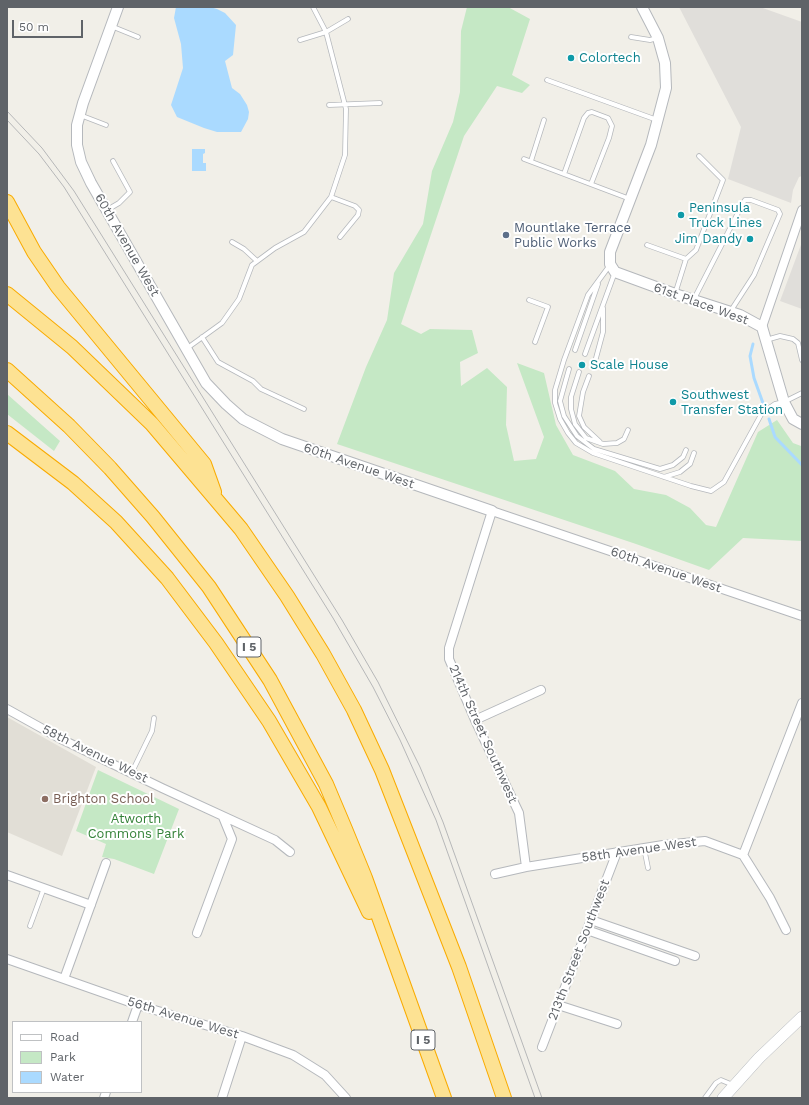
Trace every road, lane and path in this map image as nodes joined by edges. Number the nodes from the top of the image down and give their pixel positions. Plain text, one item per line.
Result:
1 (118, 7) edge
2 (314, 7) edge
3 (642, 7) edge
4 (348, 19) dead end
5 (111, 26) junction
6 (326, 32) junction
7 (138, 36) dead end
8 (631, 37) dead end
9 (658, 38) junction
10 (300, 40) dead end
11 (546, 80) dead end
12 (380, 103) dead end
13 (329, 105) dead end
14 (345, 105) junction
15 (80, 114) junction
16 (544, 120) dead end
17 (658, 120) junction
18 (106, 124) dead end
19 (699, 156) dead end
20 (524, 159) dead end
21 (113, 161) dead end
22 (531, 161) junction
23 (564, 174) junction
24 (591, 184) junction
25 (331, 197) junction
26 (631, 199) junction
27 (7, 202) edge
28 (107, 210) junction
29 (802, 210) edge
30 (340, 237) dead end
31 (232, 242) dead end
32 (647, 245) dead end
33 (251, 256) junction
34 (686, 259) junction
35 (257, 261) junction
36 (252, 265) junction
37 (612, 268) junction
38 (598, 281) junction
39 (7, 294) edge
40 (675, 294) junction
41 (530, 300) dead end
42 (694, 300) junction
43 (603, 306) junction
44 (729, 312) junction
45 (762, 327) junction
46 (202, 337) junction
47 (765, 340) junction
48 (535, 342) dead end
49 (186, 349) junction
50 (575, 350) dead end
51 (585, 354) dead end
52 (596, 358) dead end
53 (802, 360) edge
54 (569, 369) dead end
55 (7, 370) edge
56 (579, 372) dead end
57 (589, 376) dead end
58 (802, 393) edge
59 (784, 402) junction
60 (304, 409) dead end
61 (802, 424) edge
62 (628, 430) dead end
63 (7, 433) edge
64 (603, 444) junction
65 (686, 450) dead end
66 (694, 453) dead end
67 (664, 477) junction
68 (218, 501) junction
69 (492, 511) junction
70 (802, 616) edge
71 (541, 690) dead end
72 (802, 703) edge
73 (7, 710) edge
74 (154, 718) dead end
75 (475, 720) junction
76 (132, 772) junction
77 (223, 817) junction
78 (643, 848) junction
79 (290, 852) dead end
80 (617, 852) junction
81 (743, 855) junction
82 (106, 863) dead end
83 (526, 867) junction
84 (648, 868) dead end
85 (7, 874) edge
86 (495, 874) dead end
87 (44, 888) junction
88 (91, 905) junction
89 (591, 920) junction
90 (30, 926) dead end
91 (587, 930) junction
92 (786, 930) dead end
93 (197, 933) dead end
94 (695, 956) dead end
95 (7, 959) edge
96 (675, 961) dead end
97 (64, 979) junction
98 (403, 982) junction
99 (138, 1005) junction
100 (558, 1005) junction
101 (802, 1017) edge
102 (132, 1021) edge
103 (617, 1024) dead end
104 (242, 1036) junction
105 (542, 1047) dead end
106 (734, 1085) junction
107 (222, 1098) edge
108 (346, 1098) edge
109 (444, 1098) edge
110 (504, 1098) edge
111 (705, 1098) edge
112 (724, 1098) edge

1 - 5 street, 60th Avenue West
2 - 6 lane
3 - 9 street
4 - 6 lane
5 - 7 lane
5 - 15 street, 60th Avenue West
6 - 10 lane
6 - 14 lane
8 - 9 lane
9 - 17 street
11 - 17 lane
12 - 14 lane
13 - 14 lane
14 - 25 lane
15 - 18 lane
15 - 28 street, 60th Avenue West
16 - 22 lane
17 - 26 street
19 - 34 lane
20 - 22 lane
21 - 28 lane
22 - 23 lane
23 - 24 lane
23 - 24 lane
24 - 26 lane
25 - 30 lane
25 - 35 lane
26 - 37 street
27 - 68 highway
28 - 49 street, 60th Avenue West
29 - 45 street
31 - 33 lane
32 - 34 lane
33 - 35 lane
33 - 36 lane
34 - 40 lane
35 - 36 lane
36 - 46 lane
37 - 38 lane
37 - 40 street, 61st Place West
37 - 43 lane
38 - 50 lane
38 - 67 lane
39 - 68 highway
40 - 42 street, 61st Place West
41 - 48 lane
42 - 44 street, 61st Place West
42 - 44 lane
43 - 51 lane
43 - 52 lane
44 - 45 street, 61st Place West
45 - 47 street, 61st Place West
46 - 49 lane
46 - 60 lane
47 - 53 lane
47 - 59 street, 61st Place West
49 - 69 street, 60th Avenue West
54 - 65 lane
55 - 98 highway, I 5
56 - 64 lane
57 - 64 lane
58 - 59 lane
59 - 61 street, 61st Place West
59 - 67 lane
62 - 64 lane
63 - 98 highway
66 - 67 lane
68 - 110 highway
69 - 70 street, 60th Avenue West
69 - 75 street, 214th Street Southwest
71 - 75 street
72 - 81 street
73 - 76 street, 58th Avenue West
74 - 76 lane
75 - 83 street, 214th Street Southwest
76 - 77 street, 58th Avenue West
77 - 79 street, 58th Avenue West
77 - 93 street
78 - 80 street, 58th Avenue West
78 - 81 street, 58th Avenue West
78 - 84 lane
80 - 83 street, 58th Avenue West
80 - 89 street, 213th Street Southwest
81 - 92 street
82 - 88 street
83 - 86 street, 58th Avenue West
85 - 87 street
87 - 88 street
87 - 90 lane
88 - 97 street
89 - 91 street, 213th Street Southwest
89 - 94 street
91 - 96 street
91 - 100 street, 213th Street Southwest
95 - 97 street, 56th Avenue West
97 - 99 street, 56th Avenue West
98 - 109 highway, I 5
99 - 102 street
99 - 104 street, 56th Avenue West
100 - 103 street
100 - 105 street, 213th Street Southwest
101 - 106 main road
104 - 107 street
104 - 108 street, 56th Avenue West
106 - 111 lane
106 - 112 main road

